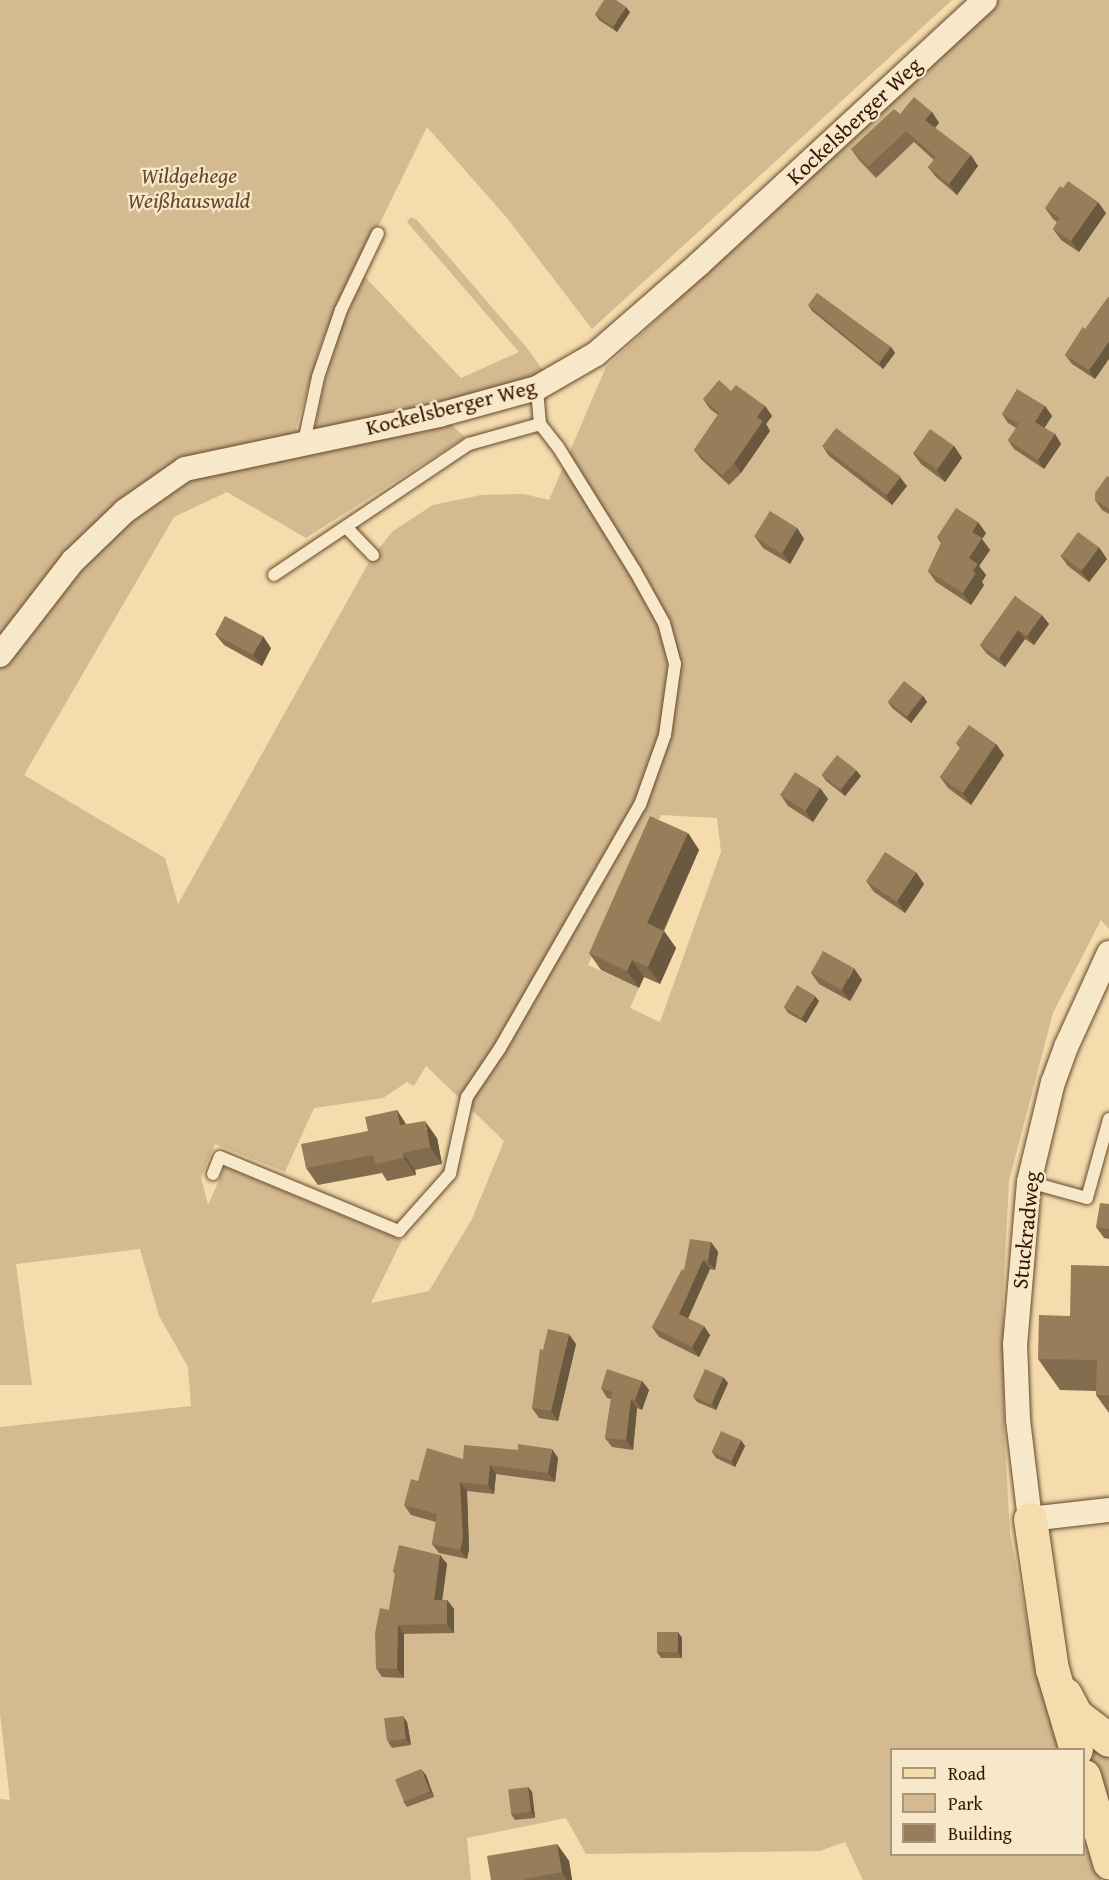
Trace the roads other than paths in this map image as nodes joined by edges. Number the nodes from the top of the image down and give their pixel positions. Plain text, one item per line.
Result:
1 (985, 0) edge
2 (378, 233) dead end
3 (537, 388) junction
4 (540, 424) junction
5 (304, 442) junction
6 (346, 526) junction
7 (374, 555) dead end
8 (274, 575) dead end
9 (0, 655) edge
10 (1108, 957) edge
11 (1109, 1119) edge
12 (213, 1174) dead end
13 (1029, 1182) junction
14 (1109, 1510) edge
15 (1030, 1519) junction
16 (1052, 1669) junction
17 (1109, 1740) edge
18 (1076, 1748) edge
19 (1085, 1783) edge
20 (1109, 1862) edge

1 - 3 street, Kockelsberger Weg
2 - 5 lane
3 - 4 lane
3 - 5 street, Kockelsberger Weg
4 - 6 lane
4 - 12 lane
5 - 9 street, Kockelsberger Weg
6 - 7 lane
6 - 8 lane
10 - 13 street, Stuckradweg
11 - 13 lane
13 - 15 street, Stuckradweg
14 - 15 street
15 - 16 main road
16 - 17 main road
16 - 18 main road
19 - 20 main road

